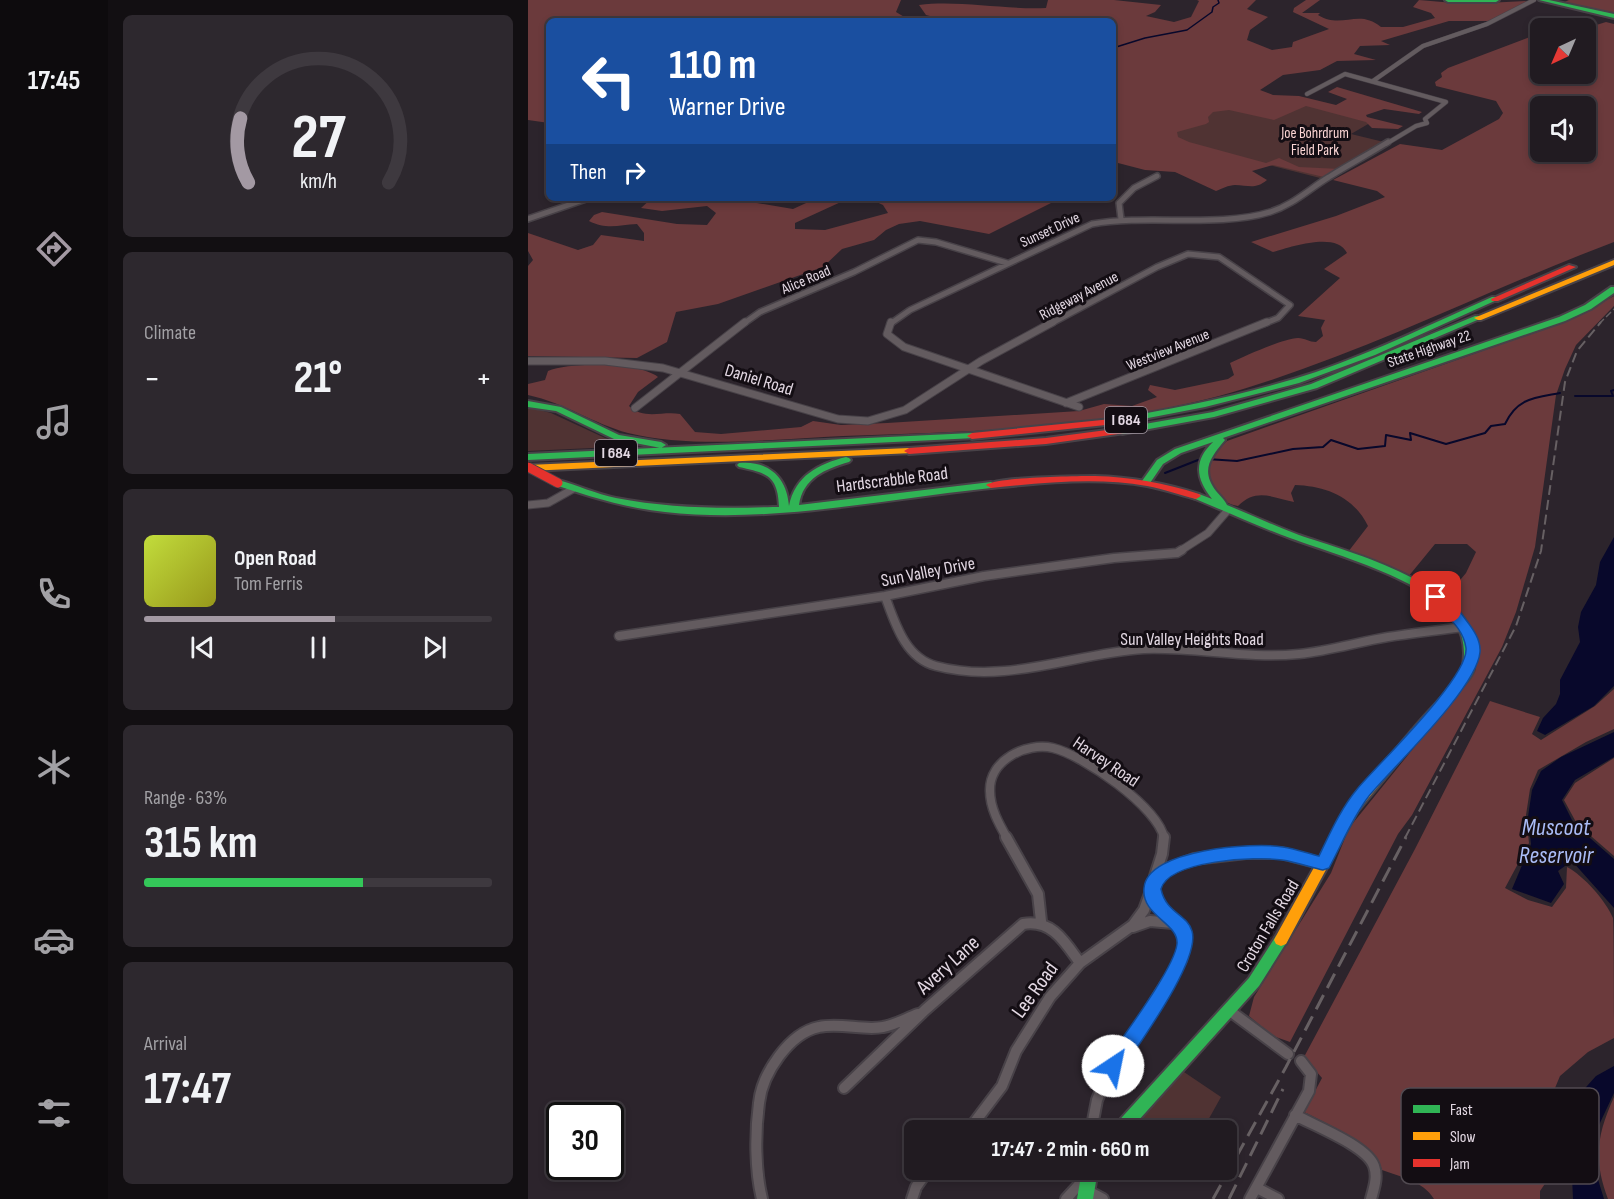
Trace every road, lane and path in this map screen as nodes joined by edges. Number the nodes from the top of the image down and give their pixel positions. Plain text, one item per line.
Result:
1 (1448, 0) edge
2 (1496, 0) edge
3 (1534, 0) edge
4 (1542, 0) edge
5 (1614, 16) edge
6 (1373, 81) junction
7 (1307, 94) dead end
8 (1157, 176) dead end
9 (580, 201) edge
10 (528, 219) edge
11 (1121, 219) junction
12 (1614, 253) edge
13 (1204, 254) joint
14 (1614, 262) edge
15 (1007, 263) junction
16 (1614, 289) edge
17 (528, 361) edge
18 (969, 370) junction
19 (680, 373) junction
20 (1066, 403) junction
21 (528, 404) edge
22 (1079, 407) dead end
23 (635, 408) dead end
24 (1250, 427) junction
25 (705, 449) junction
26 (917, 451) junction
27 (528, 457) edge
28 (699, 461) junction
29 (528, 468) edge
30 (1147, 481) junction
31 (573, 489) junction
32 (528, 505) edge
33 (789, 509) junction
34 (1228, 510) junction
35 (1241, 516) junction
36 (885, 596) junction
37 (1465, 627) junction
38 (619, 636) dead end
39 (1323, 864) junction
40 (1153, 884) junction
41 (1041, 921) junction
42 (1179, 925) junction
43 (1126, 930) junction
44 (1080, 963) junction
45 (925, 1010) junction
46 (1230, 1011) junction
47 (1288, 1054) dead end
48 (1301, 1061) dead end
49 (844, 1088) dead end
50 (1295, 1115) junction
51 (976, 1120) edge
52 (1093, 1120) edge
53 (1129, 1120) edge
54 (921, 1180) edge
55 (1083, 1180) edge
56 (1088, 1180) edge
57 (1257, 1188) junction
58 (1085, 1195) edge
59 (762, 1199) edge
60 (912, 1199) edge
61 (1066, 1199) edge
62 (1103, 1199) edge
63 (1250, 1199) edge
64 (1278, 1199) edge
65 (1371, 1199) edge

1 - 2 main road
3 - 6 street
4 - 5 main road
6 - 7 street
6 - 11 street, Sunset Drive
8 - 11 street
9 - 10 street
11 - 15 street, Sunset Drive
12 - 25 main road, I 684
13 - 18 street, Ridgeway Avenue
13 - 20 street, Westview Avenue
14 - 26 main road, I 684
15 - 18 street, Sunset Drive
15 - 19 street, Alice Road
16 - 24 main road, State Highway 22
17 - 19 street, Daniel Road
18 - 19 street, Daniel Road
18 - 20 street, Sunset Drive
19 - 23 street, Alice Road
20 - 22 street, Sunset Drive
21 - 25 main road
24 - 30 main road
24 - 35 main road
25 - 27 main road, I 684
26 - 28 main road, I 684
26 - 33 main road
28 - 29 main road, I 684
28 - 33 main road
29 - 31 main road, Hardscrabble Road, bridge
30 - 33 main road, Hardscrabble Road
30 - 34 main road, Croton Falls Road
31 - 32 street
31 - 33 main road, Hardscrabble Road
34 - 35 main road, Croton Falls Road
34 - 36 street, Sun Valley Drive
35 - 37 main road, Croton Falls Road
36 - 37 street, Sun Valley Heights Road
36 - 38 street, Sun Valley Drive
37 - 39 main road, Croton Falls Road
39 - 40 street
39 - 46 main road, Croton Falls Road
40 - 41 street, Harvey Road
40 - 42 street
40 - 43 street, Lee Road
41 - 44 street
41 - 45 street, Avery Lane
42 - 43 street
42 - 52 street
43 - 44 street, Lee Road
44 - 51 street, Lee Road
45 - 49 street, Avery Lane
45 - 59 street
46 - 47 street
46 - 53 main road, Croton Falls Road
48 - 50 street
50 - 57 street
50 - 65 street
54 - 60 street
55 - 61 street
56 - 58 main road
57 - 63 street
57 - 64 street
58 - 62 street

